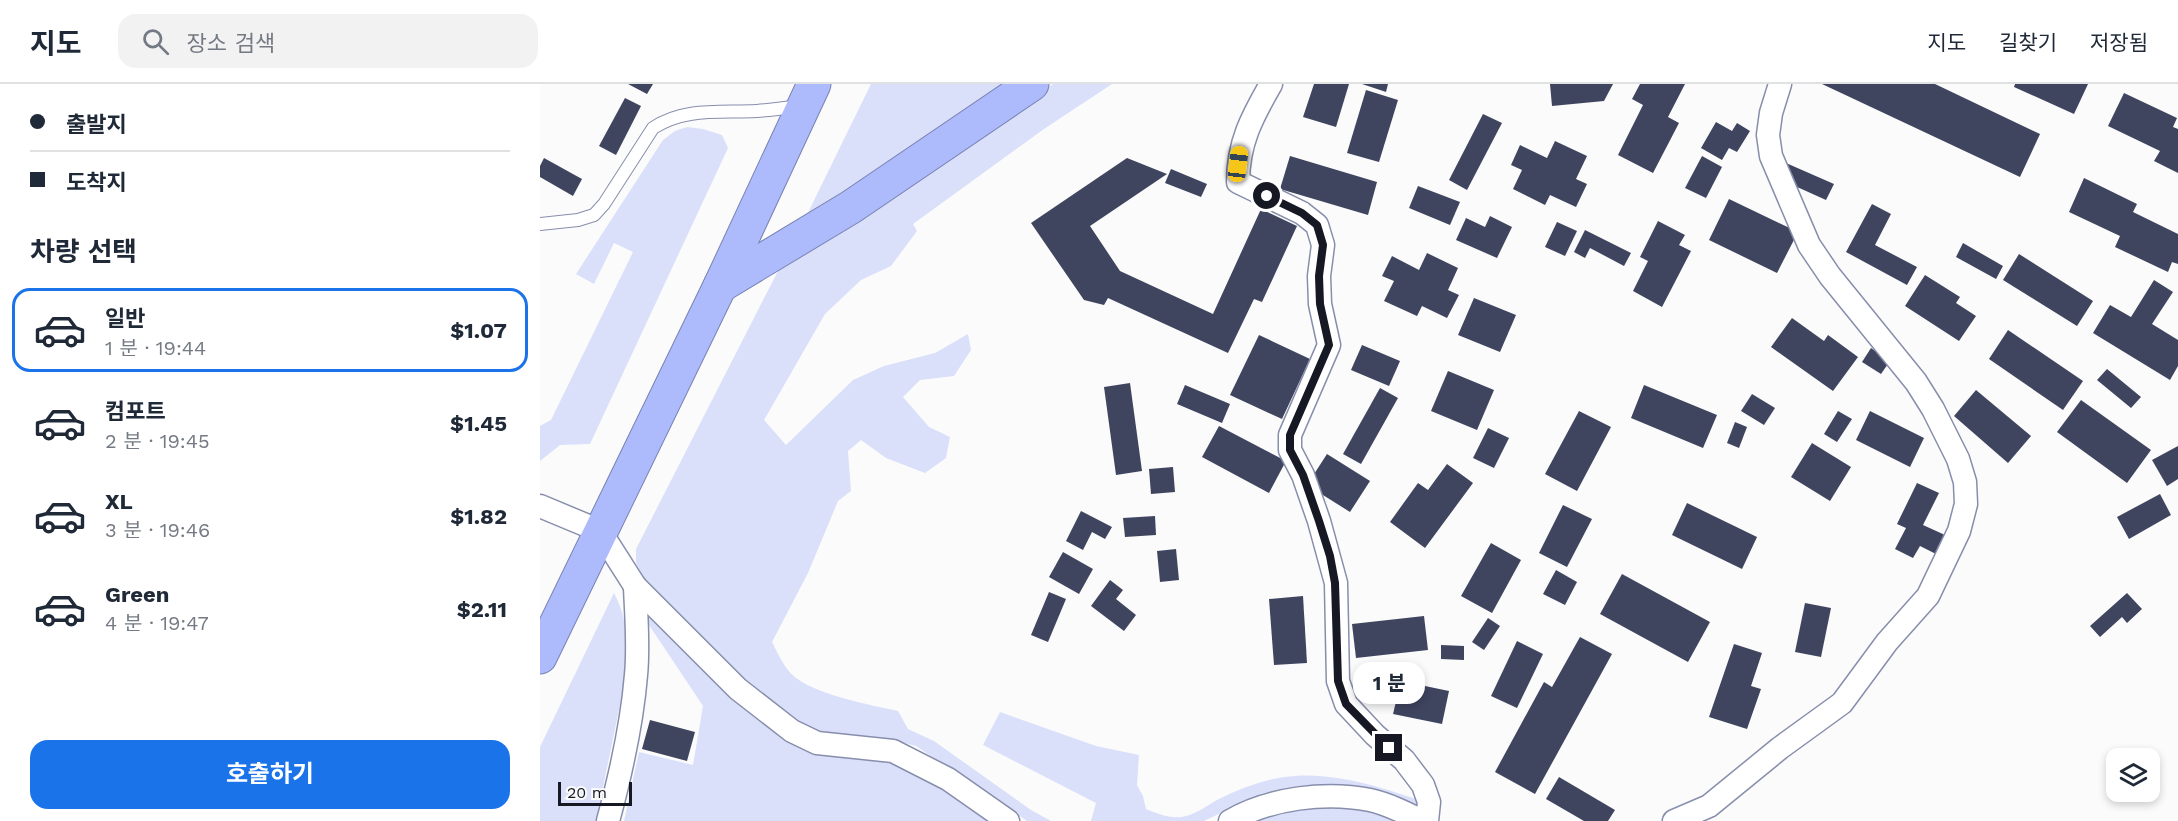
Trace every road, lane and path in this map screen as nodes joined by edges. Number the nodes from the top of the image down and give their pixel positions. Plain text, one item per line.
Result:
1 (1032, 84) edge
2 (1271, 84) edge
3 (1780, 84) edge
4 (809, 95) edge
5 (540, 224) edge
6 (720, 286) junction
7 (540, 506) edge
8 (600, 531) junction
9 (635, 586) junction
10 (540, 657) edge
11 (608, 821) edge
12 (1008, 821) edge
13 (1230, 821) edge
14 (1422, 821) edge
15 (1427, 821) edge
16 (1674, 821) edge

1 - 6 highway
2 - 15 street
3 - 16 street
4 - 5 lane
4 - 6 highway
6 - 8 highway
7 - 8 street
8 - 9 street
8 - 10 highway
9 - 11 street
9 - 12 street
13 - 14 street

